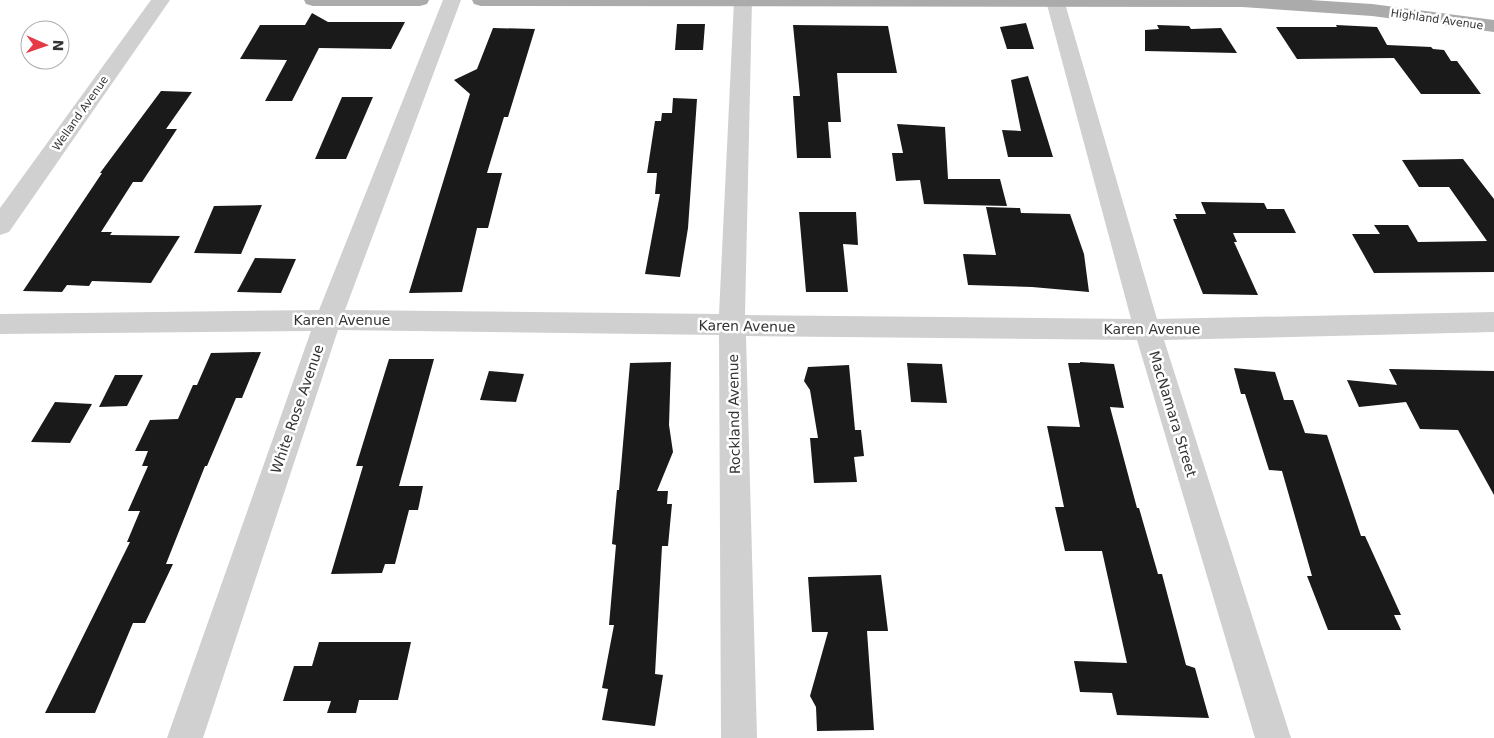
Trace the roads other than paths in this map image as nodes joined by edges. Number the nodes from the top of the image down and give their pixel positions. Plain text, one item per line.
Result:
1 (161, 0) edge
2 (313, 0) edge
3 (420, 0) edge
4 (452, 0) edge
5 (481, 0) edge
6 (885, 0) edge
7 (743, 1) edge
8 (1055, 1) edge
9 (1278, 1) edge
10 (1494, 26) edge
11 (0, 226) edge
12 (328, 320) junction
13 (1494, 322) edge
14 (0, 324) edge
15 (732, 326) junction
16 (1147, 330) junction
17 (185, 738) edge
18 (739, 738) edge
19 (1273, 738) edge

1 - 11 street, Welland Avenue
2 - 3 main road
4 - 12 street, White Rose Avenue
5 - 7 main road, Highland Avenue
6 - 7 main road, Highland Avenue
6 - 8 main road, Highland Avenue
7 - 15 street, Rockland Avenue
8 - 9 main road, Highland Avenue
8 - 16 street, MacNamara Street
9 - 10 main road, Highland Avenue
12 - 14 street, Karen Avenue
12 - 15 street, Karen Avenue
12 - 17 street, White Rose Avenue
13 - 16 street, Karen Avenue
15 - 16 street, Karen Avenue
15 - 18 street, Rockland Avenue
16 - 19 street, MacNamara Street

